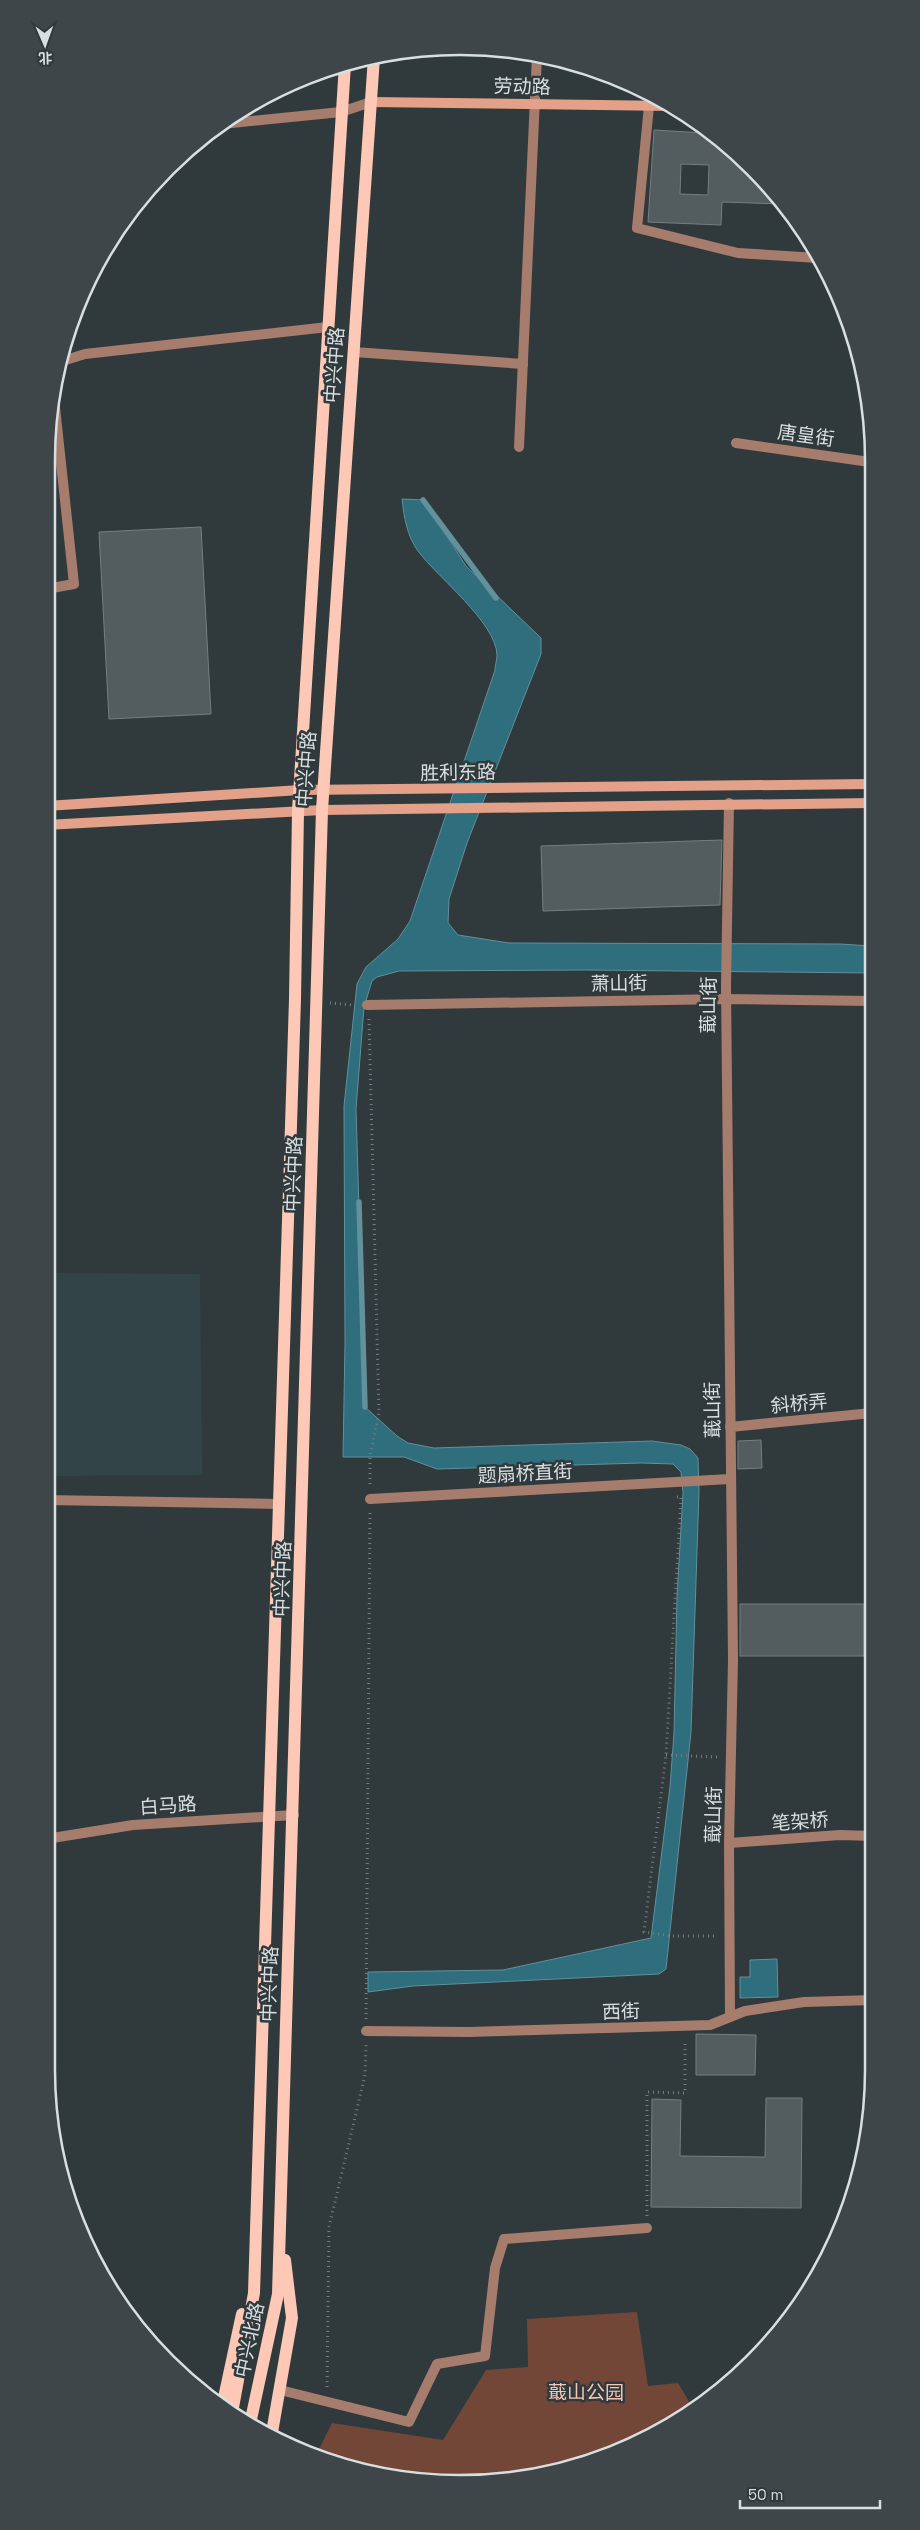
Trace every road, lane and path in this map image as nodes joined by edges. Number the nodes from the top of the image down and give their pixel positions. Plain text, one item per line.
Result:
1 (537, 63) edge
2 (373, 65) edge
3 (345, 72) edge
4 (371, 102) junction
5 (535, 104) junction
6 (649, 106) junction
7 (656, 106) edge
8 (342, 112) junction
9 (236, 123) edge
10 (811, 258) edge
11 (328, 327) junction
12 (354, 352) junction
13 (68, 359) edge
14 (523, 364) junction
15 (57, 424) edge
16 (736, 443) dead end
17 (519, 447) dead end
18 (865, 461) edge
19 (55, 587) edge
20 (865, 784) edge
21 (300, 790) junction
22 (323, 791) junction
23 (729, 803) junction
24 (865, 803) edge
25 (55, 805) edge
26 (322, 810) junction
27 (298, 811) junction
28 (55, 824) edge
29 (726, 998) junction
30 (865, 1001) edge
31 (368, 1006) joint
32 (865, 1414) edge
33 (730, 1427) junction
34 (730, 1479) junction
35 (662, 1482) junction
36 (370, 1499) junction
37 (55, 1500) edge
38 (279, 1504) junction
39 (666, 1755) junction
40 (731, 1758) junction
41 (294, 1815) junction
42 (270, 1817) junction
43 (865, 1836) edge
44 (55, 1837) edge
45 (730, 1843) junction
46 (730, 1935) junction
47 (865, 2000) edge
48 (730, 2017) junction
49 (685, 2026) junction
50 (366, 2032) junction
51 (280, 2217) junction
52 (647, 2228) joint
53 (255, 2256) junction
54 (254, 2293) joint
55 (278, 2294) joint
56 (280, 2390) junction
57 (224, 2399) edge
58 (327, 2402) junction
59 (233, 2406) edge
60 (251, 2417) edge
61 (273, 2429) edge

1 - 5 street
2 - 4 main road, 中兴中路
3 - 8 main road, 中兴中路
4 - 5 main road, 劳动路
4 - 8 street
4 - 12 main road, 中兴中路
5 - 6 main road, 劳动路
5 - 14 street
6 - 7 main road, 劳动路
6 - 10 street
8 - 9 street
8 - 11 main road, 中兴中路
11 - 13 street
11 - 21 main road, 中兴中路
12 - 14 street
12 - 22 main road, 中兴中路
14 - 17 street
15 - 19 street
16 - 18 street, 唐皇街
20 - 22 main road, 胜利东路
21 - 22 main road, 胜利东路
21 - 25 main road, 胜利东路
21 - 27 main road, 中兴中路
22 - 26 main road, 中兴中路
23 - 24 main road, 胜利东路
23 - 26 main road, 胜利东路
23 - 29 street, 蕺山街
26 - 27 main road, 胜利东路
26 - 41 main road, 中兴中路
27 - 28 main road, 胜利东路
27 - 38 main road, 中兴中路
29 - 30 street, 萧山街
29 - 31 street, 萧山街
29 - 33 street, 蕺山街
31 - 36 path
32 - 33 street, 斜桥弄
33 - 34 street, 蕺山街
34 - 35 street, 题扇桥直街
34 - 40 street, 蕺山街
35 - 36 street, 题扇桥直街
35 - 39 path
36 - 50 path
37 - 38 street
38 - 42 main road, 中兴中路
39 - 40 path
39 - 46 path
40 - 45 street, 蕺山街
41 - 42 street, 白马路
41 - 51 main road, 中兴中路
42 - 44 street, 白马路
42 - 53 main road, 中兴中路
43 - 45 street, 笔架桥
45 - 46 street, 蕺山街
46 - 48 street, 蕺山街
47 - 48 street, 西街
48 - 49 street, 西街
49 - 50 street, 西街
49 - 52 path
50 - 58 path
51 - 55 main road, 中兴中路
51 - 56 main road
52 - 58 street
53 - 54 main road, 中兴中路
53 - 57 main road
54 - 59 main road, 中兴北路
55 - 60 main road, 中兴北路
56 - 58 street
56 - 61 main road

